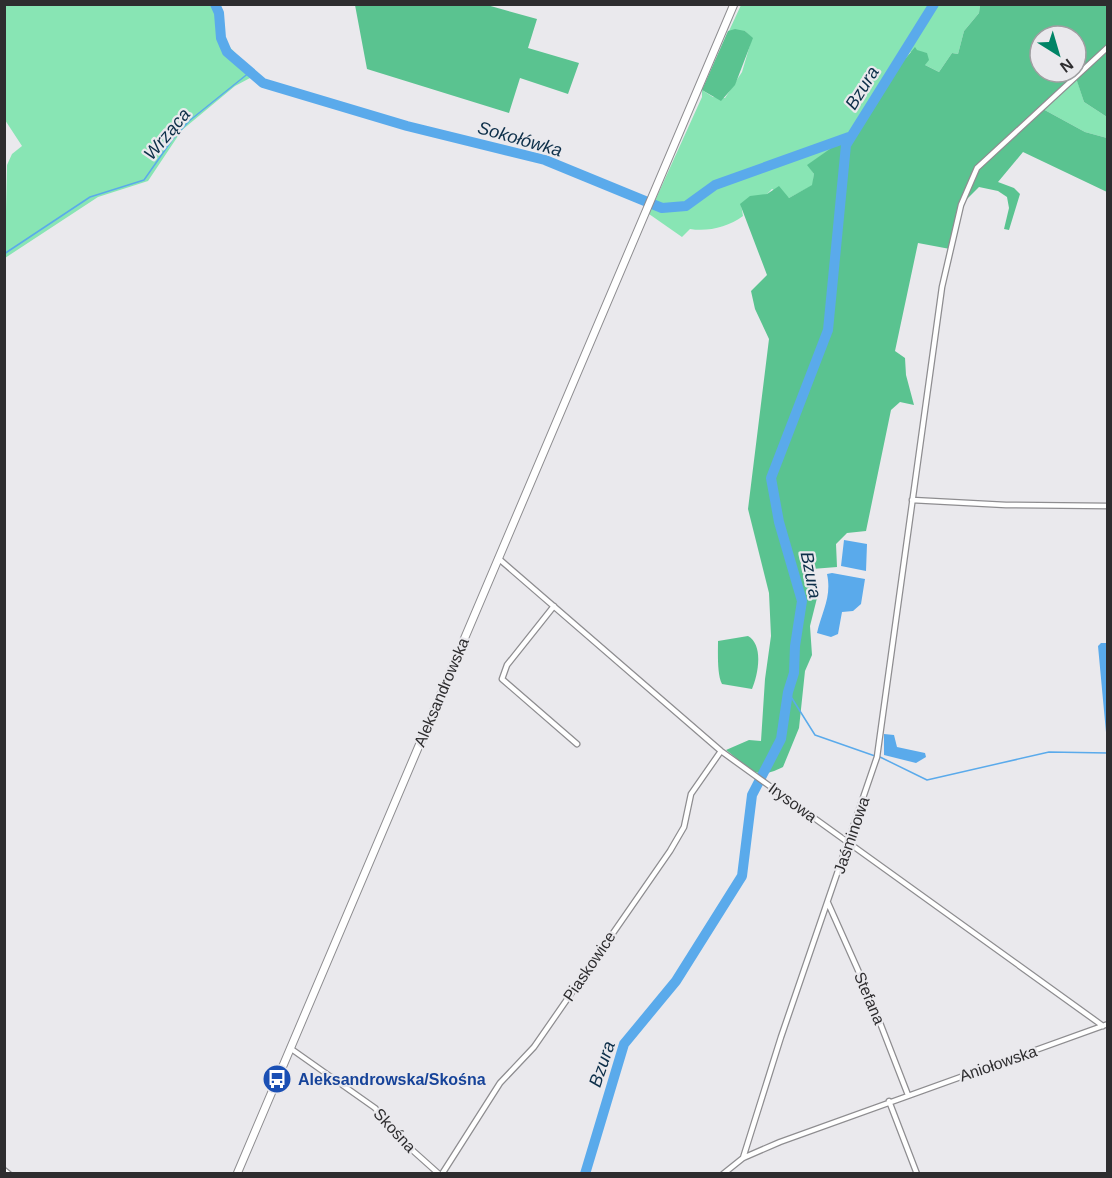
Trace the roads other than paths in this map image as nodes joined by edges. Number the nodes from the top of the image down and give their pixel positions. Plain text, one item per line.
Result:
1 (734, 4) edge
2 (1107, 47) edge
3 (912, 500) junction
4 (1107, 506) edge
5 (498, 558) junction
6 (554, 606) junction
7 (577, 744) dead end
8 (721, 751) junction
9 (850, 843) junction
10 (828, 903) junction
11 (1105, 1025) edge
12 (290, 1048) junction
13 (908, 1095) junction
14 (889, 1101) junction
15 (743, 1158) junction
16 (4, 1170) edge
17 (9, 1173) edge
18 (237, 1173) edge
19 (440, 1173) edge
20 (723, 1173) edge
21 (917, 1173) edge

1 - 5 main road, Aleksandrowska
2 - 3 street, Jaśminowa
3 - 4 street
3 - 9 street, Jaśminowa
5 - 6 street, Irysowa
5 - 12 main road, Aleksandrowska
6 - 7 street
6 - 8 street, Irysowa
8 - 9 street, Irysowa
8 - 19 street, Piaskowice
9 - 10 street, Jaśminowa
9 - 11 street, Irysowa
10 - 13 street, Stefana
10 - 15 street, Jaśminowa
11 - 13 street, Aniołowska
12 - 18 main road, Aleksandrowska
12 - 19 street, Skośna
13 - 14 street, Aniołowska
14 - 15 street, Aniołowska
14 - 21 street
15 - 20 street, Aniołowska
16 - 17 street

